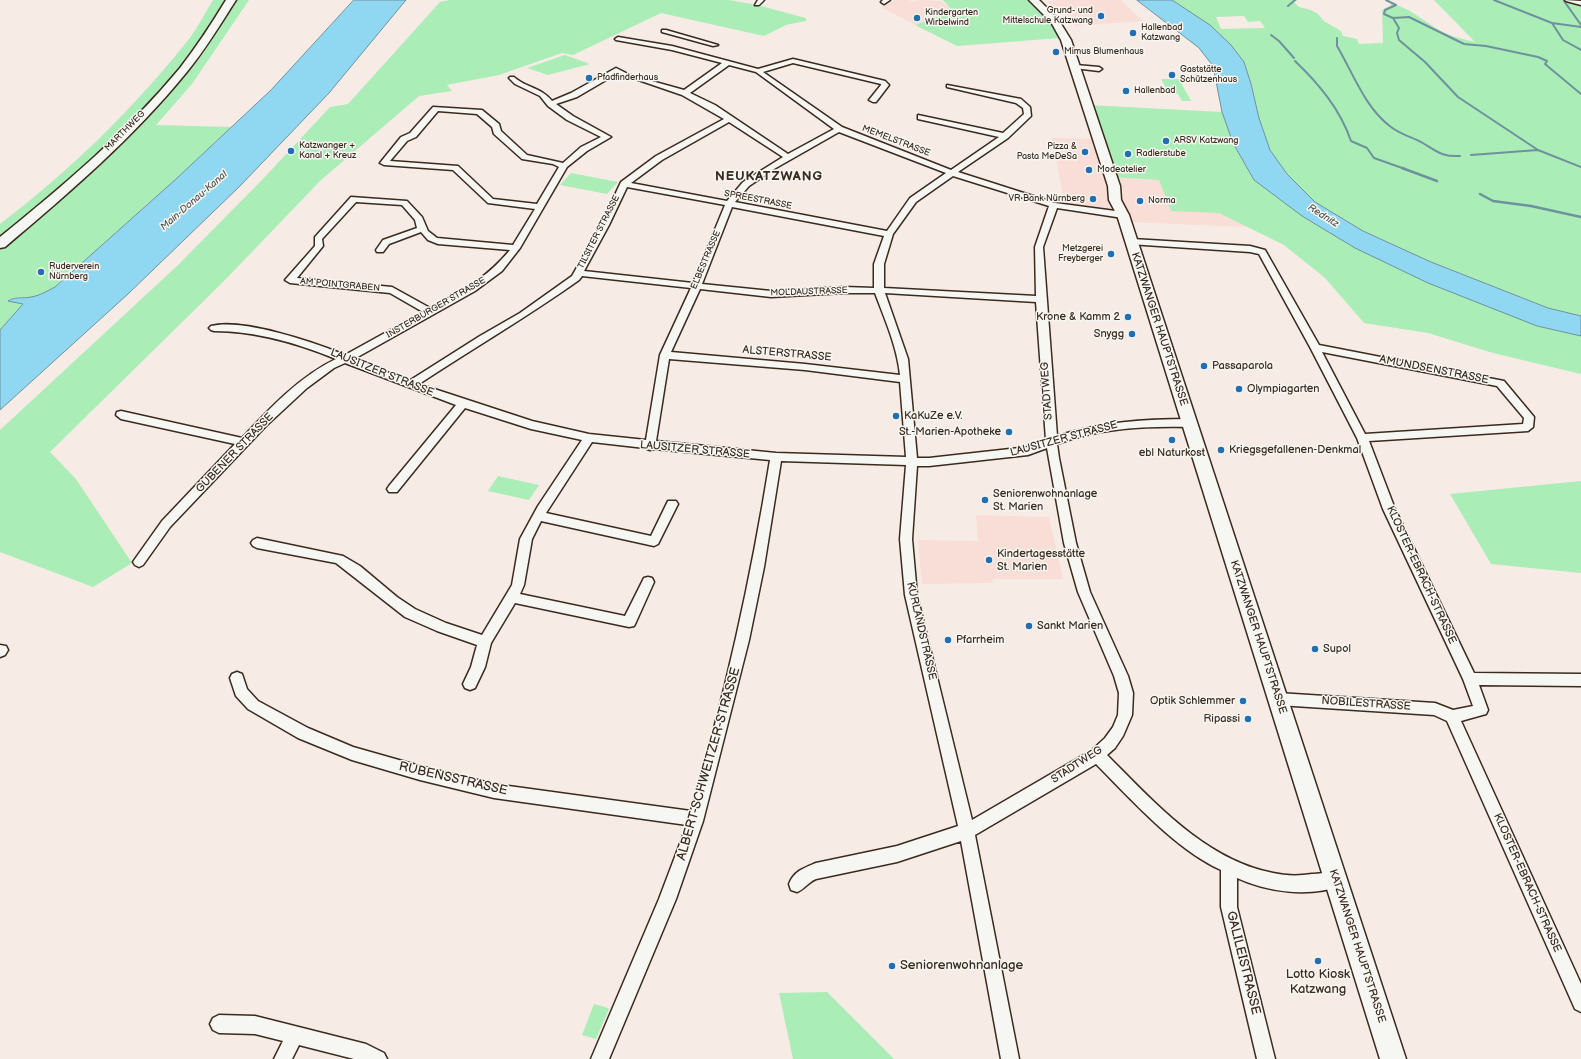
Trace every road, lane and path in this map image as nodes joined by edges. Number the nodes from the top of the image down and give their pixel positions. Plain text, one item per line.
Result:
1 (231, 0) edge
2 (1034, 0) edge
3 (1568, 0) edge
4 (1581, 3) edge
5 (664, 31) dead end
6 (682, 36) junction
7 (618, 39) dead end
8 (715, 45) dead end
9 (664, 47) junction
10 (728, 63) junction
11 (1076, 67) junction
12 (1099, 69) dead end
13 (758, 72) junction
14 (512, 78) dead end
15 (949, 86) dead end
16 (685, 93) junction
17 (873, 100) dead end
18 (550, 104) junction
19 (921, 117) dead end
20 (729, 119) junction
21 (839, 129) junction
22 (1005, 136) junction
23 (789, 158) junction
24 (564, 166) junction
25 (953, 173) junction
26 (624, 184) junction
27 (729, 205) junction
28 (1054, 205) junction
29 (539, 207) junction
30 (1124, 215) junction
31 (422, 229) junction
32 (889, 234) junction
33 (1132, 242) junction
34 (0, 244) edge
35 (516, 248) junction
36 (380, 250) dead end
37 (578, 273) junction
38 (696, 287) junction
39 (879, 291) junction
40 (1041, 299) junction
41 (430, 312) junction
42 (214, 328) dead end
43 (1315, 347) junction
44 (665, 355) junction
45 (346, 359) junction
46 (906, 379) junction
47 (410, 385) junction
48 (463, 404) junction
49 (121, 415) dead end
50 (1190, 423) junction
51 (588, 438) junction
52 (1362, 438) junction
53 (244, 442) junction
54 (1050, 443) junction
55 (650, 446) junction
56 (776, 457) junction
57 (912, 462) junction
58 (393, 489) dead end
59 (672, 504) dead end
60 (538, 516) junction
61 (257, 543) dead end
62 (139, 562) dead end
63 (648, 582) dead end
64 (512, 597) junction
65 (485, 642) junction
66 (237, 678) dead end
67 (1470, 679) junction
68 (1581, 680) edge
69 (470, 684) dead end
70 (1278, 699) junction
71 (1452, 717) junction
72 (1096, 756) junction
73 (696, 819) junction
74 (967, 831) junction
75 (1228, 866) junction
76 (1336, 879) junction
77 (797, 884) dead end
78 (1580, 1000) edge
79 (219, 1024) dead end
80 (295, 1035) junction
81 (283, 1059) edge
82 (378, 1059) edge
83 (600, 1059) edge
84 (1010, 1059) edge
85 (1266, 1059) edge
86 (1393, 1059) edge

1 - 34 main road, MARTHWEG
2 - 11 main road, KATZWANGER HAUPTSTRASSE
3 - 4 street
5 - 6 street
6 - 8 street
6 - 9 street
7 - 9 street, MEMELSTRASSE
9 - 10 street, MEMELSTRASSE
10 - 13 street, MEMELSTRASSE
10 - 16 street
11 - 12 street
11 - 30 main road, KATZWANGER HAUPTSTRASSE
13 - 17 street
13 - 21 street, MEMELSTRASSE
14 - 18 street
15 - 22 street, KURLANDSTRASSE
16 - 18 street
16 - 20 street
18 - 24 street, INSTERBURGER STRASSE
19 - 22 street
20 - 23 street
20 - 26 street, TILSITER STRASSE
21 - 23 street, ELBESTRASSE
21 - 25 street, MEMELSTRASSE
22 - 25 street, KURLANDSTRASSE
23 - 27 street, ELBESTRASSE
24 - 29 street, INSTERBURGER STRASSE
24 - 29 street
25 - 28 street, MEMELSTRASSE
25 - 32 street, KURLANDSTRASSE
26 - 27 street, SPREESTRASSE
26 - 37 street, TILSITER STRASSE
27 - 32 street, SPREESTRASSE
27 - 38 street, ELBESTRASSE
28 - 30 street, MEMELSTRASSE
28 - 40 street, STADTWEG
29 - 35 street, INSTERBURGER STRASSE
30 - 33 main road, KATZWANGER HAUPTSTRASSE
31 - 35 street
31 - 36 street
31 - 41 street, AM POINTGRABEN
32 - 39 street, KURLANDSTRASSE
33 - 43 street, KLOSTER-EBRACH-STRASSE
33 - 50 main road, KATZWANGER HAUPTSTRASSE
35 - 41 street, INSTERBURGER STRASSE
37 - 38 street, MOLDAUSTRASSE
37 - 47 street, TILSITER STRASSE
38 - 39 street, MOLDAUSTRASSE
38 - 44 street, ELBESTRASSE
39 - 40 street, MOLDAUSTRASSE
39 - 46 street, KURLANDSTRASSE
40 - 54 street, STADTWEG
41 - 45 street, INSTERBURGER STRASSE
42 - 45 street, LAUSITZER STRASSE
43 - 52 street, KLOSTER-EBRACH-STRASSE
43 - 52 street, AMUNDSENSTRASSE
44 - 46 street, ALSTERSTRASSE
44 - 55 street, ELBESTRASSE
45 - 47 street, LAUSITZER STRASSE
45 - 53 street, GUBENER STRASSE
46 - 57 street, KURLANDSTRASSE
47 - 48 street, LAUSITZER STRASSE
48 - 51 street, LAUSITZER STRASSE
48 - 58 street
49 - 53 street
50 - 54 street, LAUSITZER STRASSE
50 - 70 main road, KATZWANGER HAUPTSTRASSE
51 - 55 street, LAUSITZER STRASSE
51 - 60 street
52 - 67 street, KLOSTER-EBRACH-STRASSE
53 - 62 street, GUBENER STRASSE
54 - 57 street, LAUSITZER STRASSE
54 - 72 street, STADTWEG
55 - 56 street, LAUSITZER STRASSE
56 - 57 street, LAUSITZER STRASSE
56 - 73 street, ALBERT-SCHWEITZER-STRASSE
57 - 74 street, KURLANDSTRASSE
59 - 60 street
60 - 64 street
61 - 65 street
63 - 64 street
64 - 65 street
65 - 69 street
66 - 73 street, RUBENSSTRASSE
67 - 68 street
67 - 71 street, KLOSTER-EBRACH-STRASSE
70 - 71 street, NOBILESTRASSE
70 - 76 main road, KATZWANGER HAUPTSTRASSE
71 - 78 street, KLOSTER-EBRACH-STRASSE
72 - 74 street, STADTWEG
72 - 75 street
73 - 83 street, ALBERT-SCHWEITZER-STRASSE
74 - 77 street, STADTWEG
74 - 84 street, KURLANDSTRASSE
75 - 76 street
75 - 85 street, GALILEISTRASSE
76 - 86 main road, KATZWANGER HAUPTSTRASSE
79 - 80 street
80 - 81 street
80 - 82 street

